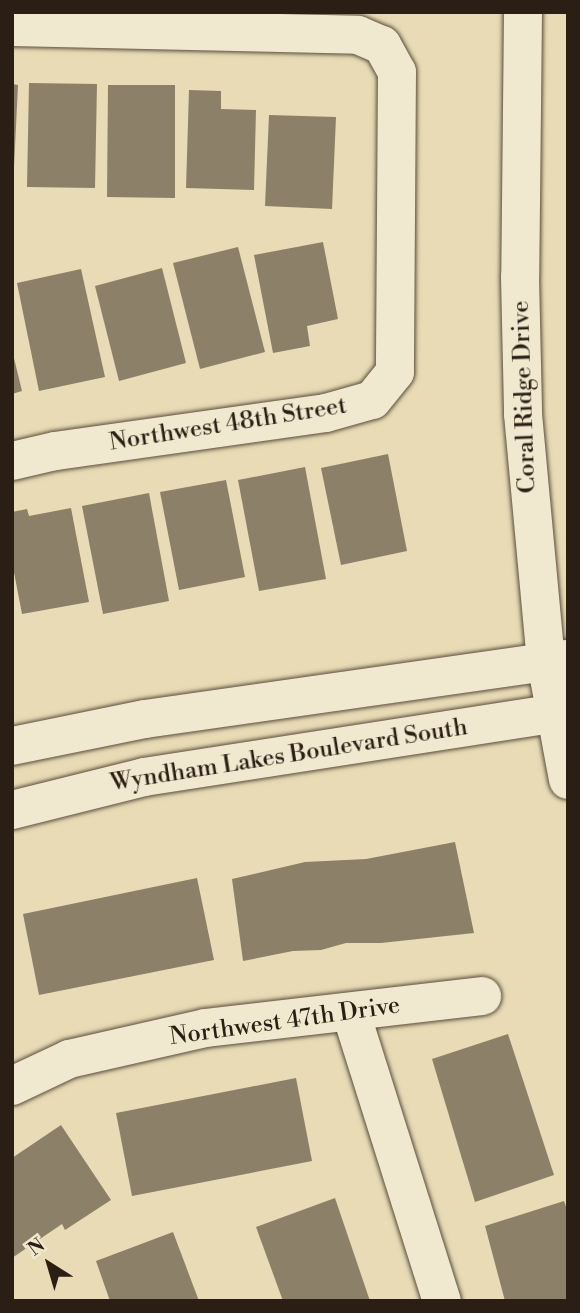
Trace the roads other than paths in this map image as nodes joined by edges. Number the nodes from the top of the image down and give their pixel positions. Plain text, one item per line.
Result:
1 (523, 12) edge
2 (12, 27) edge
3 (12, 461) edge
4 (557, 660) edge
5 (562, 712) edge
6 (12, 746) edge
7 (568, 780) edge
8 (12, 810) edge
9 (482, 996) dead end
10 (351, 1013) junction
11 (12, 1086) edge
12 (442, 1301) edge

1 - 4 street, Coral Ridge Drive
2 - 3 street, Northwest 48th Street
4 - 5 street, Coral Ridge Drive
4 - 6 street
5 - 7 street, Coral Ridge Drive
5 - 8 street, Wyndham Lakes Boulevard South
9 - 10 street, Northwest 47th Drive
10 - 11 street, Northwest 47th Drive
10 - 12 street

